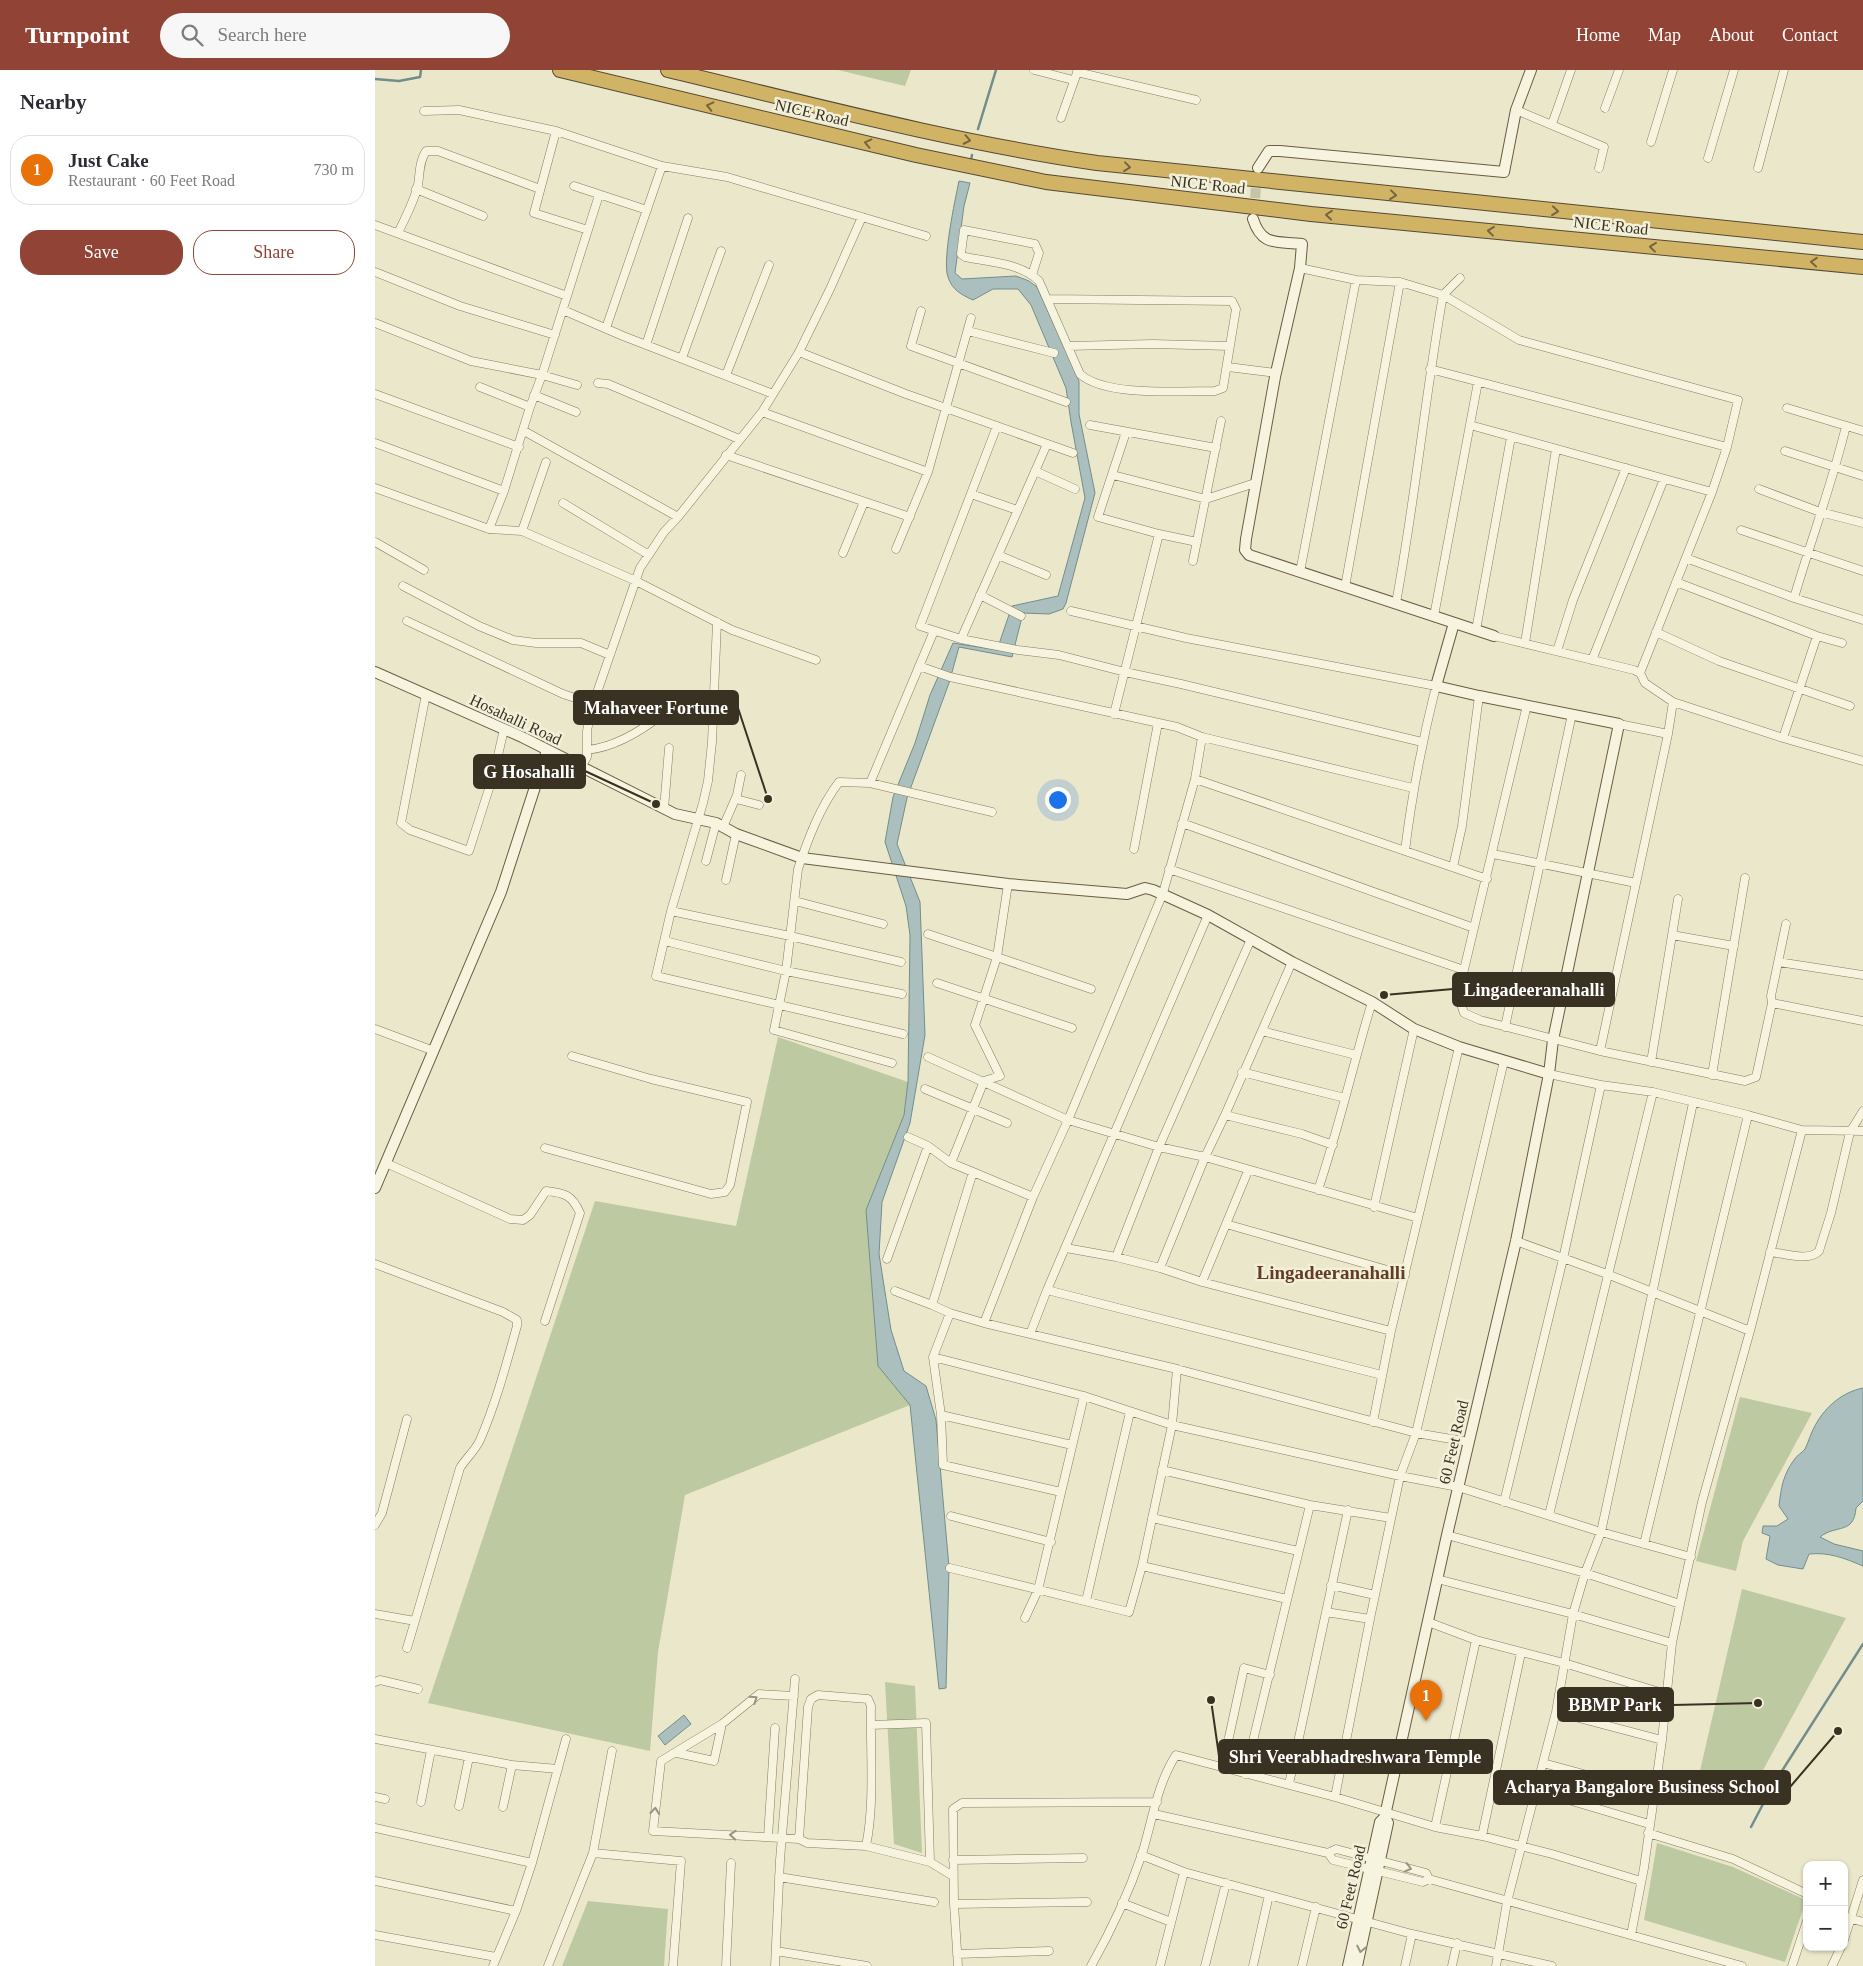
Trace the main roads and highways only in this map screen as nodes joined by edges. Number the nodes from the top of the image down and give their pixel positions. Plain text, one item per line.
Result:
1 (560, 70) edge
2 (668, 70) edge
3 (1863, 242) edge
4 (1863, 266) edge

4 -> 1 highway, NICE Road
2 -> 3 highway, NICE Road

